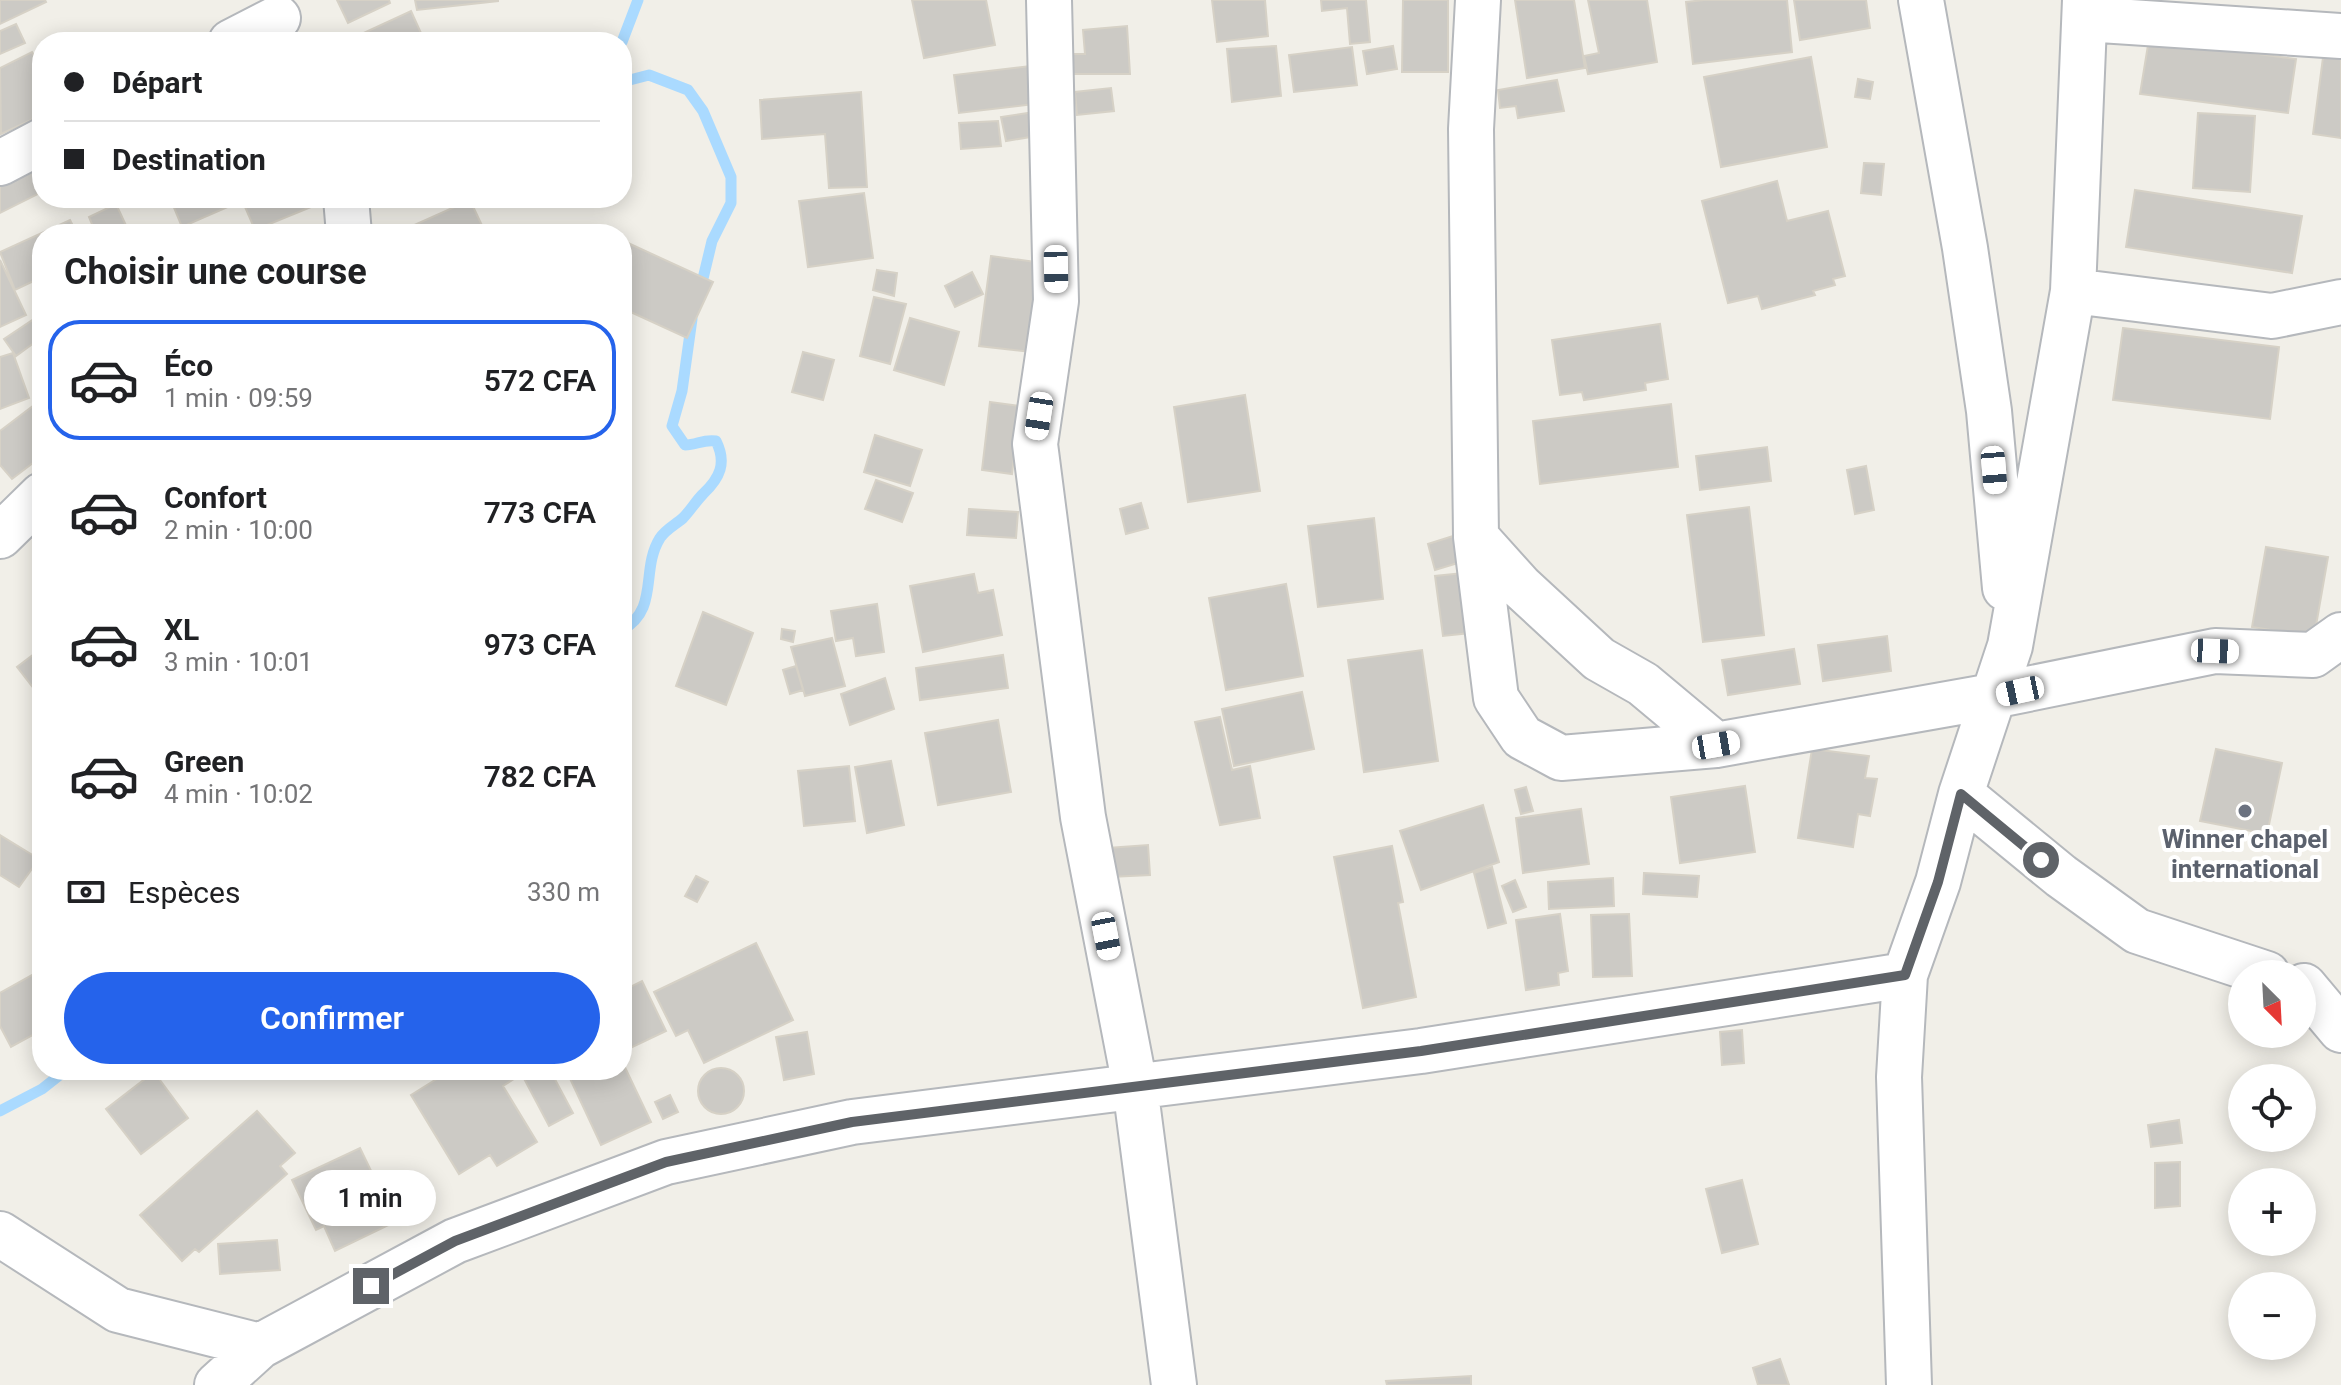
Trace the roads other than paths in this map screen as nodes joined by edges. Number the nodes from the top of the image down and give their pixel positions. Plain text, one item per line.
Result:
1 (1049, 0) edge
2 (1478, 0) edge
3 (1921, 0) edge
4 (2085, 9) edge
5 (278, 20) edge
6 (252, 32) edge
7 (2341, 36) edge
8 (32, 146) edge
9 (0, 163) edge
10 (2073, 291) junction
11 (2341, 302) edge
12 (32, 505) edge
13 (0, 536) edge
14 (1476, 537) junction
15 (2341, 635) edge
16 (2010, 646) junction
17 (1993, 696) junction
18 (1716, 745) junction
19 (1961, 794) junction
20 (2228, 961) edge
21 (1905, 975) junction
22 (2316, 1000) edge
23 (2341, 1030) edge
24 (1135, 1086) junction
25 (0, 1234) edge
26 (260, 1346) junction
27 (217, 1385) edge
28 (1174, 1385) edge
29 (1909, 1385) edge

1 - 24 street
2 - 14 street
3 - 16 street
4 - 7 street
4 - 10 street
5 - 6 street
8 - 9 street
10 - 11 street
10 - 16 street
12 - 13 street
14 - 18 street
14 - 18 street
15 - 17 street
16 - 17 street
17 - 18 street
17 - 19 street
19 - 20 street
19 - 21 street
21 - 24 street
21 - 29 street
22 - 23 street
24 - 26 street
24 - 28 street
25 - 26 street
26 - 27 street

